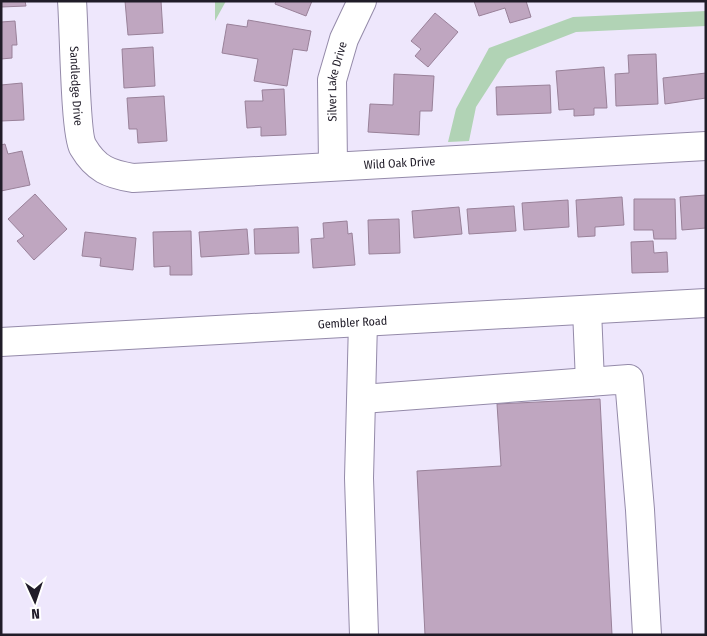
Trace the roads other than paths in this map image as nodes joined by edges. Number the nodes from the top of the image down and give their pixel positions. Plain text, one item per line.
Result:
1 (72, 1) edge
2 (362, 1) edge
3 (706, 146) edge
4 (97, 165) joint
5 (333, 166) junction
6 (706, 303) edge
7 (587, 310) junction
8 (363, 322) junction
9 (1, 342) edge
10 (590, 382) junction
11 (362, 399) junction
12 (364, 635) edge
13 (647, 635) edge

1 - 4 street, Sandledge Drive
2 - 5 street, Silver Lake Drive
3 - 5 street, Wild Oak Drive
4 - 5 street, Wild Oak Drive
6 - 7 street, Gembler Road
7 - 8 street, Gembler Road
7 - 10 street
8 - 9 street, Gembler Road
8 - 11 street
10 - 11 street
10 - 13 street
11 - 12 street

